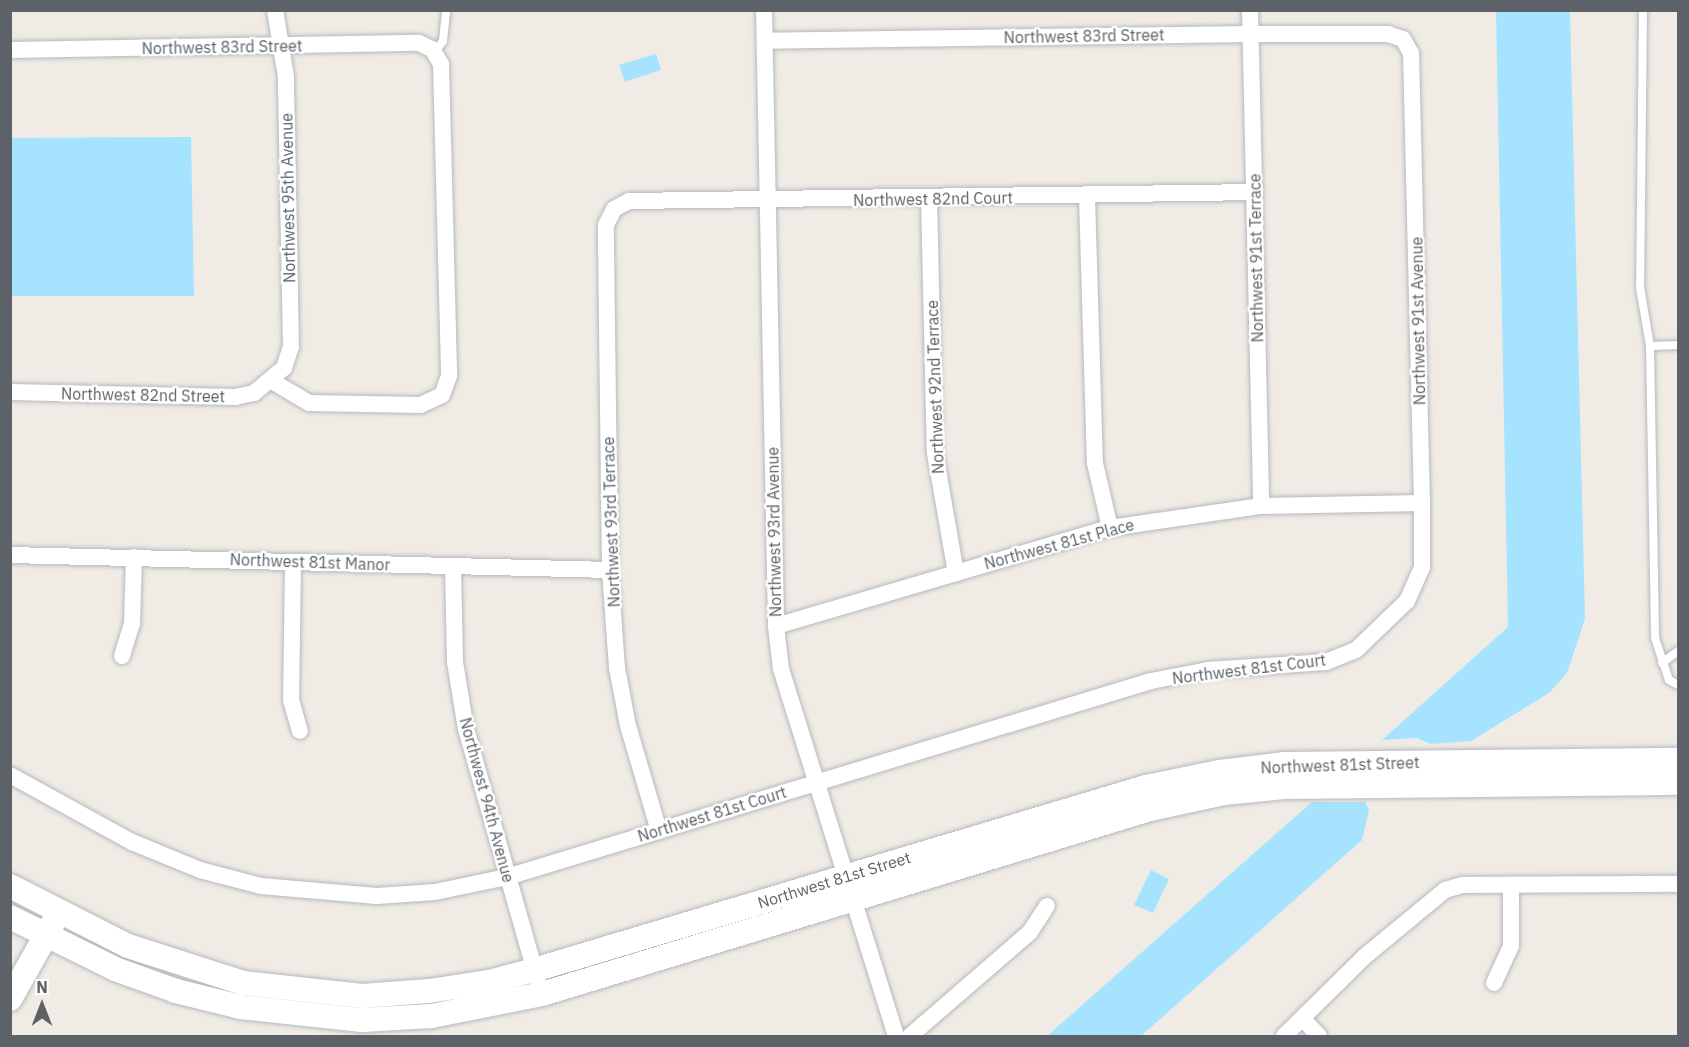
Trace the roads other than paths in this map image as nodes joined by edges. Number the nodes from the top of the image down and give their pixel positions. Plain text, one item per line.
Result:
1 (275, 10) edge
2 (446, 10) edge
3 (764, 10) edge
4 (1250, 10) edge
5 (1643, 10) edge
6 (1251, 34) junction
7 (1403, 39) joint
8 (765, 41) junction
9 (281, 46) junction
10 (10, 50) edge
11 (433, 51) junction
12 (1255, 192) junction
13 (1087, 197) junction
14 (929, 198) junction
15 (768, 201) junction
16 (614, 209) joint
17 (1678, 345) edge
18 (1650, 346) junction
19 (272, 381) junction
20 (10, 392) edge
21 (1422, 503) junction
22 (1261, 506) junction
23 (1110, 528) junction
24 (10, 555) edge
25 (134, 557) junction
26 (293, 562) junction
27 (453, 566) junction
28 (610, 570) junction
29 (956, 573) junction
30 (1407, 601) joint
31 (776, 626) junction
32 (1678, 651) edge
33 (122, 656) dead end
34 (1662, 663) junction
35 (1678, 685) edge
36 (300, 730) dead end
37 (1678, 760) edge
38 (10, 775) edge
39 (814, 783) junction
40 (1678, 783) edge
41 (659, 831) junction
42 (844, 877) junction
43 (507, 878) junction
44 (1678, 884) edge
45 (10, 886) edge
46 (1511, 886) junction
47 (852, 901) junction
48 (1047, 906) dead end
49 (59, 913) junction
50 (10, 916) edge
51 (46, 936) junction
52 (534, 970) junction
53 (1494, 983) dead end
54 (542, 994) junction
55 (10, 999) edge
56 (1303, 1019) junction
57 (896, 1036) edge
58 (910, 1036) edge
59 (1284, 1036) edge
60 (1319, 1036) edge

1 - 9 street, Northwest 95th Avenue
2 - 11 lane
3 - 8 street, Northwest 93rd Avenue
4 - 6 street, Northwest 91st Terrace
5 - 18 lane
6 - 7 street, Northwest 83rd Street
6 - 8 street, Northwest 83rd Street
6 - 12 street, Northwest 91st Terrace
7 - 21 street, Northwest 91st Avenue
8 - 15 street, Northwest 93rd Avenue
9 - 10 street, Northwest 83rd Street
9 - 11 street, Northwest 83rd Street
9 - 19 street, Northwest 95th Avenue
11 - 19 street
12 - 13 street, Northwest 82nd Court
12 - 22 street, Northwest 91st Terrace
13 - 14 street, Northwest 82nd Court
13 - 23 street
14 - 15 street, Northwest 82nd Court
14 - 29 street, Northwest 92nd Terrace
15 - 16 street, Northwest 82nd Court
15 - 31 street, Northwest 93rd Avenue
16 - 28 street, Northwest 93rd Terrace
17 - 18 lane
18 - 34 lane
19 - 20 street, Northwest 82nd Street
21 - 22 street, Northwest 81st Place
21 - 30 street, Northwest 91st Avenue
22 - 23 street, Northwest 81st Place
23 - 29 street, Northwest 81st Place
24 - 25 street, Northwest 81st Manor
25 - 26 street, Northwest 81st Manor
25 - 33 street
26 - 27 street, Northwest 81st Manor
26 - 36 street
27 - 28 street, Northwest 81st Manor
27 - 43 street, Northwest 94th Avenue
28 - 41 street, Northwest 93rd Terrace
29 - 31 street, Northwest 81st Place
30 - 39 street, Northwest 81st Court
31 - 39 street, Northwest 93rd Avenue
32 - 34 lane
34 - 35 lane
37 - 42 street, Northwest 81st Street
38 - 43 street, Northwest 81st Court
39 - 41 street, Northwest 81st Court
39 - 42 street, Northwest 93rd Avenue
40 - 47 street, Northwest 81st Street
41 - 43 street, Northwest 81st Court
42 - 47 street, Northwest 93rd Avenue
42 - 52 street, Northwest 81st Street
43 - 52 street, Northwest 94th Avenue
44 - 46 street
45 - 49 street, Northwest 81st Street
46 - 53 street
46 - 56 street
47 - 54 street, Northwest 81st Street
47 - 57 street, Northwest 93rd Avenue
48 - 58 street
49 - 51 street
49 - 52 street, Northwest 81st Street
50 - 51 street, Northwest 81st Street
51 - 54 street, Northwest 81st Street
51 - 55 street
52 - 54 street, Northwest 94th Avenue
56 - 59 street
56 - 60 street

